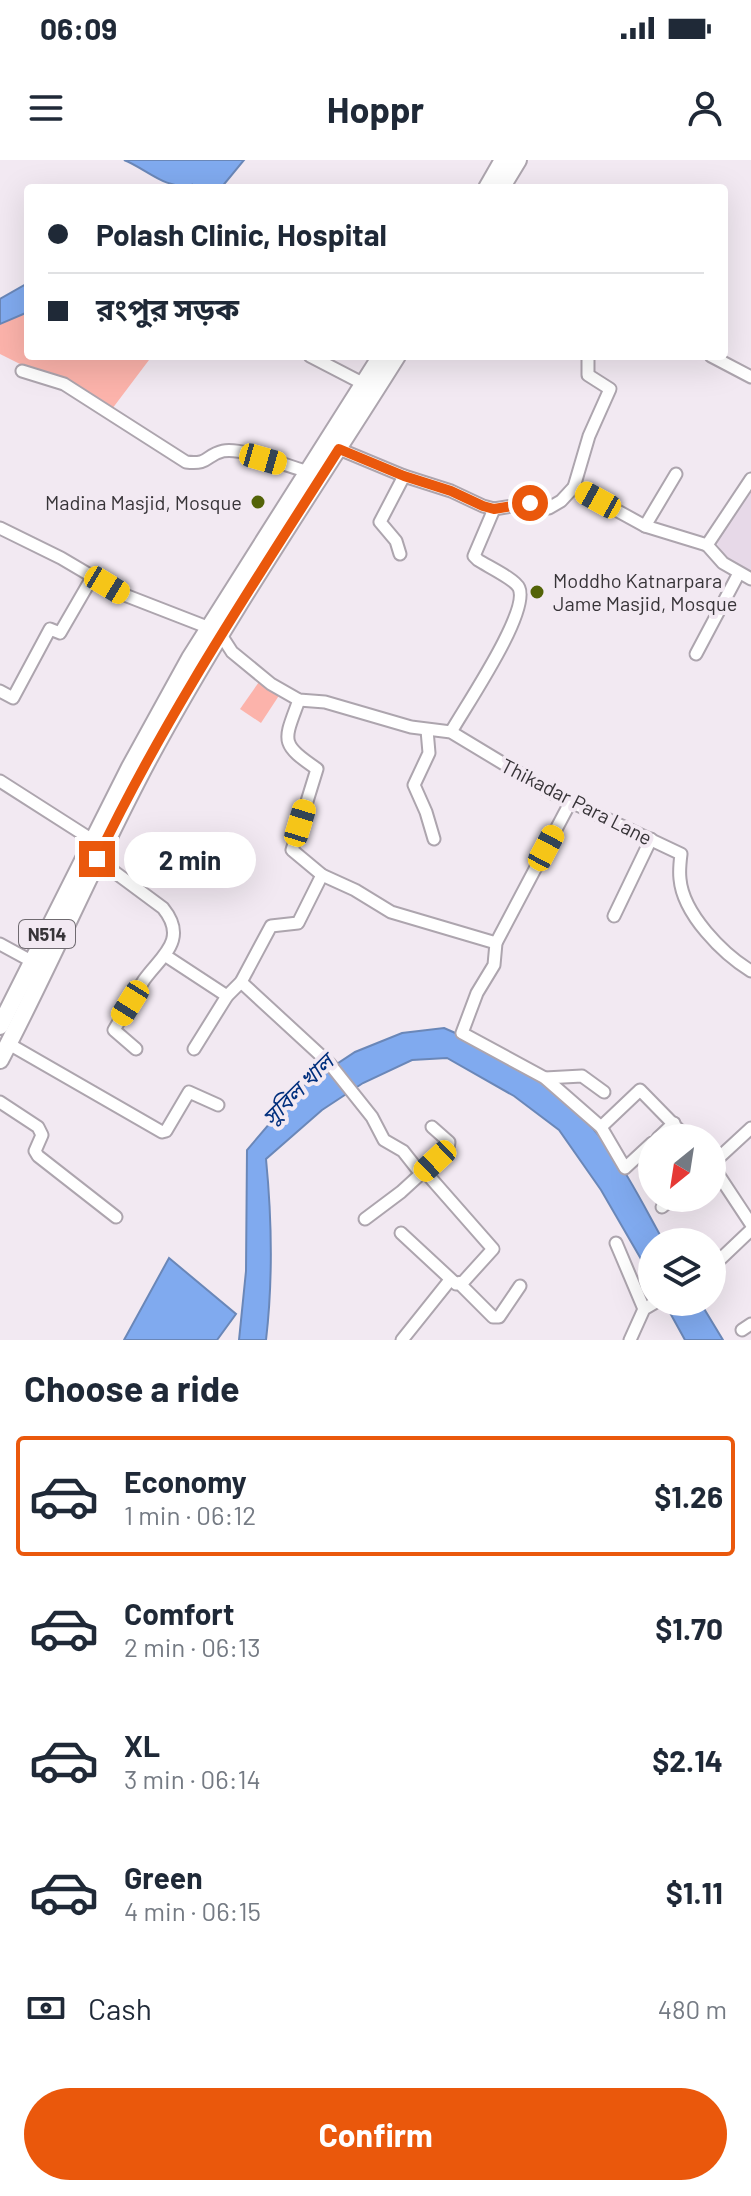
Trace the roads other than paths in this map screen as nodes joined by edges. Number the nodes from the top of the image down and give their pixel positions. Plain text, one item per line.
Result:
1 (510, 161) edge
2 (490, 184) edge
3 (502, 184) edge
4 (318, 360) edge
5 (379, 360) edge
6 (395, 360) edge
7 (588, 360) edge
8 (719, 360) edge
9 (22, 371) dead end
10 (751, 377) edge
11 (364, 384) junction
12 (339, 449) junction
13 (306, 471) junction
14 (676, 474) dead end
15 (404, 476) junction
16 (751, 479) edge
17 (574, 487) junction
18 (494, 509) junction
19 (645, 526) junction
20 (0, 528) edge
21 (707, 545) junction
22 (400, 554) dead end
23 (739, 573) junction
24 (93, 576) junction
25 (751, 579) edge
26 (214, 631) junction
27 (696, 654) dead end
28 (0, 691) edge
29 (299, 700) junction
30 (427, 730) junction
31 (451, 732) junction
32 (0, 781) edge
33 (571, 801) junction
34 (434, 839) dead end
35 (651, 839) junction
36 (98, 849) junction
37 (322, 875) junction
38 (614, 916) dead end
39 (496, 943) junction
40 (0, 944) edge
41 (166, 956) junction
42 (33, 962) junction
43 (751, 971) edge
44 (241, 982) junction
45 (227, 996) junction
46 (0, 1026) edge
47 (9, 1044) junction
48 (136, 1049) dead end
49 (194, 1049) dead end
50 (0, 1060) edge
51 (545, 1078) junction
52 (604, 1092) dead end
53 (0, 1102) edge
54 (218, 1105) dead end
55 (674, 1123) edge
56 (432, 1127) dead end
57 (601, 1127) junction
58 (751, 1128) edge
59 (726, 1152) edge
60 (638, 1156) edge
61 (422, 1173) junction
62 (726, 1186) edge
63 (116, 1217) dead end
64 (365, 1219) dead end
65 (751, 1224) edge
66 (751, 1230) edge
67 (401, 1233) dead end
68 (616, 1243) dead end
69 (726, 1254) edge
70 (455, 1282) junction
71 (520, 1286) dead end
72 (638, 1295) edge
73 (641, 1316) edge
74 (402, 1340) edge
75 (630, 1340) edge

1 - 2 highway
1 - 3 highway
4 - 11 street
5 - 11 highway, N514
6 - 12 highway, N514
7 - 17 street
8 - 10 street
9 - 13 street
11 - 13 highway, N514
12 - 15 street
12 - 26 highway, N514
13 - 26 highway, N514
14 - 19 street
15 - 18 street
15 - 22 street
16 - 21 street
17 - 18 street
17 - 19 street
18 - 31 street
19 - 21 street
20 - 24 street
21 - 23 street
23 - 25 street
23 - 27 street
24 - 26 street
24 - 28 street
26 - 29 street, Thikadar Para Lane
26 - 36 highway, N514
29 - 30 street, Thikadar Para Lane
29 - 37 street
30 - 31 street, Thikadar Para Lane
30 - 34 street
31 - 33 street, Thikadar Para Lane
32 - 36 street
33 - 35 street, Thikadar Para Lane
33 - 39 street
35 - 38 street
35 - 43 street, Thikadar Para Lane
36 - 41 street
36 - 42 highway, N514
36 - 47 highway, N514
37 - 39 street
37 - 44 street
39 - 51 street
40 - 42 street
41 - 45 street
41 - 48 street
42 - 46 highway, N514
44 - 45 street
44 - 61 street
45 - 49 street
47 - 50 highway, N514
47 - 54 street
51 - 52 street
51 - 57 street
53 - 63 street
55 - 57 street
56 - 61 street
57 - 60 street
58 - 59 street
61 - 64 street
61 - 70 street
62 - 65 street
66 - 69 street
67 - 70 street
68 - 72 street
70 - 71 street
70 - 74 street
73 - 75 street

